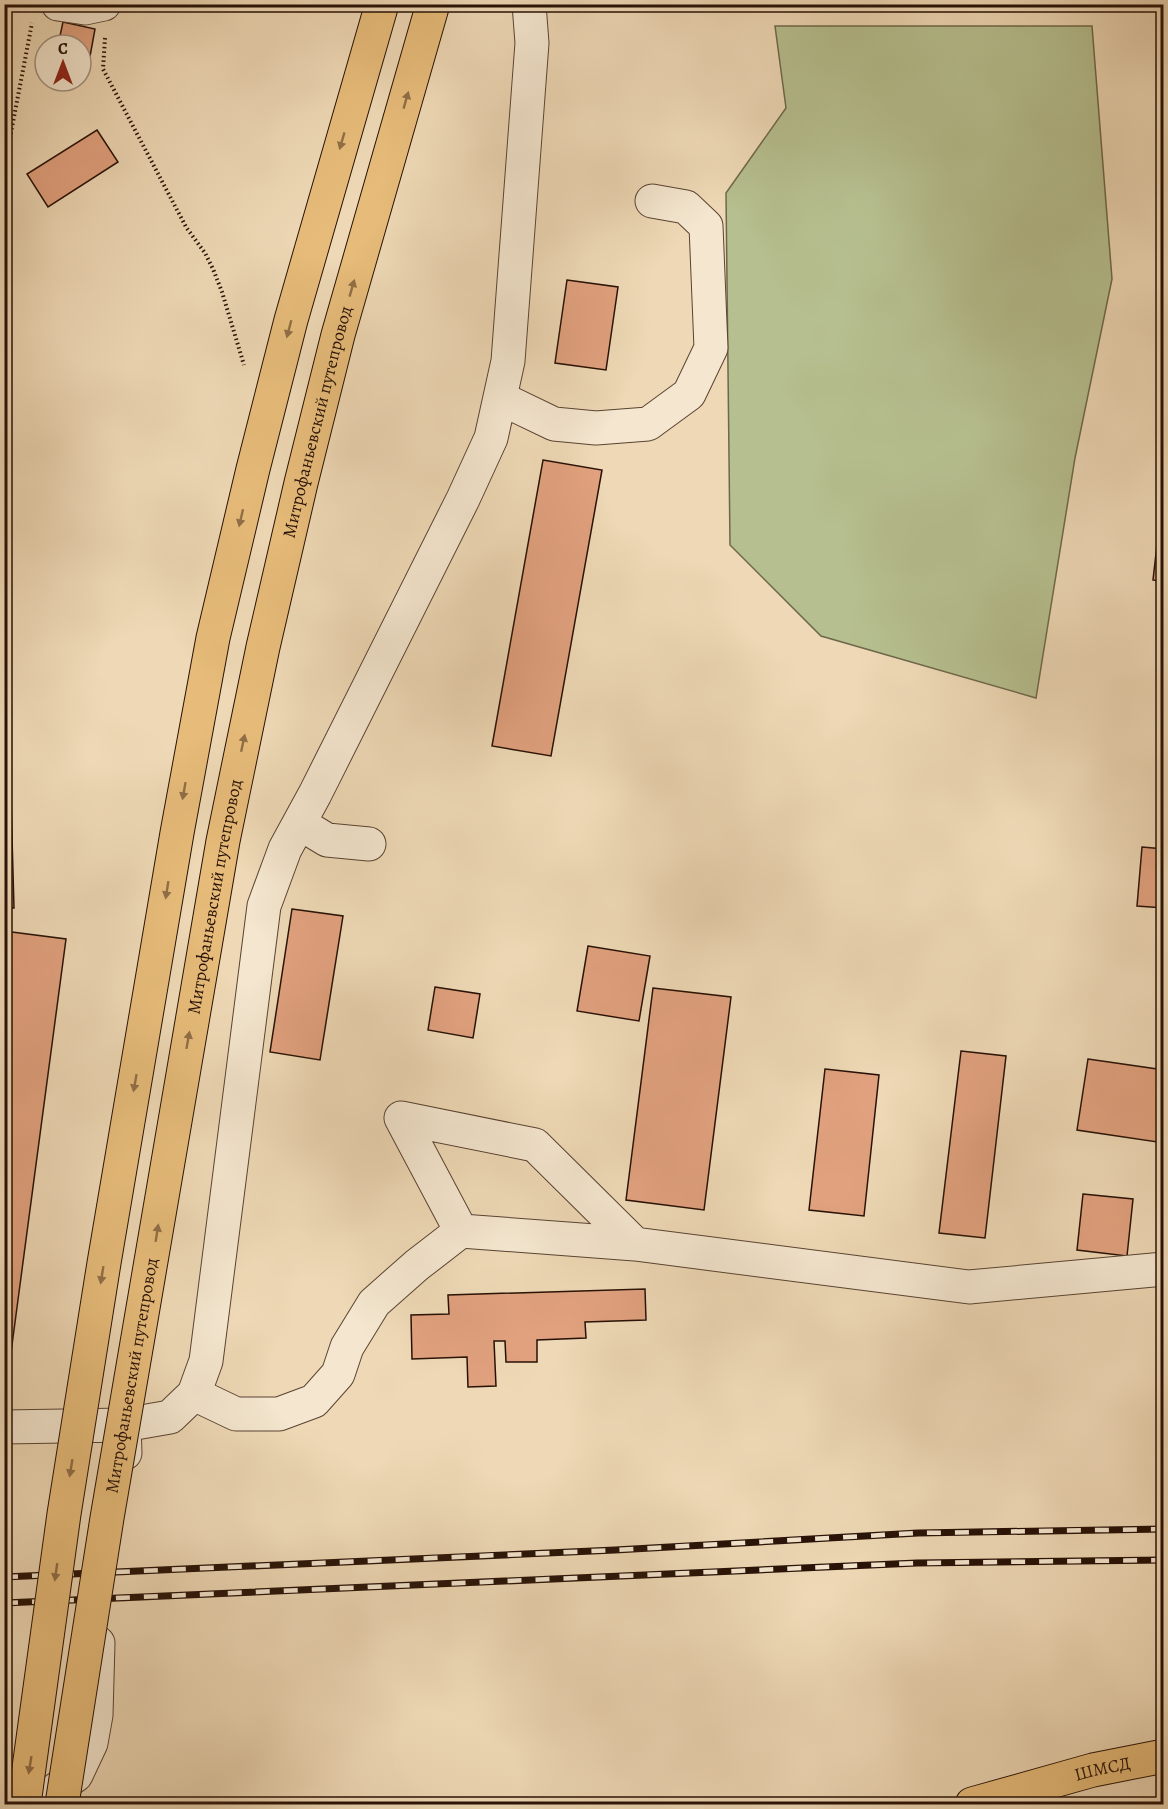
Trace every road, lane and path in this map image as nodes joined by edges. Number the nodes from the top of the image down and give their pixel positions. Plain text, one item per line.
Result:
1 (104, 4) edge
2 (382, 4) edge
3 (433, 4) edge
4 (529, 4) edge
5 (45, 10) edge
6 (105, 37) dead end
7 (152, 164) dead end
8 (4, 169) edge
9 (652, 201) dead end
10 (500, 398) junction
11 (299, 823) junction
12 (369, 844) dead end
13 (461, 1231) junction
14 (635, 1244) junction
15 (1164, 1269) edge
16 (194, 1394) junction
17 (124, 1425) junction
18 (4, 1427) edge
19 (1164, 1756) edge
20 (25, 1804) edge
21 (62, 1804) edge
22 (972, 1804) edge

1 - 5 street
2 -> 20 main road, bridge
21 -> 3 main road, Митрофаньевский путепровод, bridge
4 - 10 street
5 - 8 path
6 - 7 path
9 - 10 street
10 - 11 street
11 - 12 street
11 - 16 street
13 - 14 street
13 - 14 street
13 - 16 street
14 - 15 street
16 - 17 street
17 - 18 street
17 - 20 street
19 - 22 main road, ШМСД

